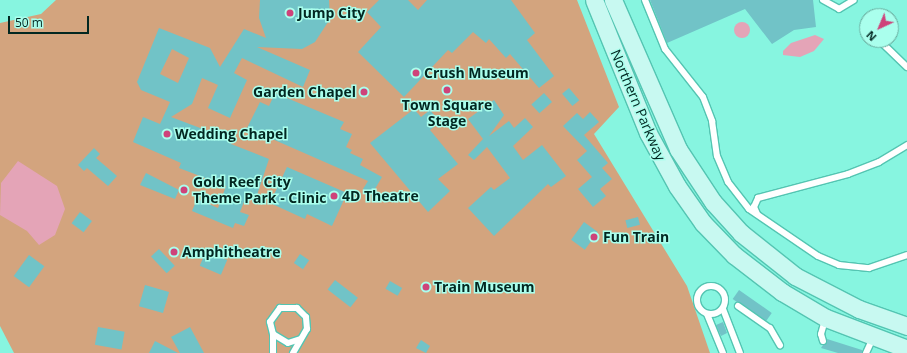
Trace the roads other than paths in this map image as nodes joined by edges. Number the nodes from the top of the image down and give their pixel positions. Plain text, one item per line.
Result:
1 (594, 0) edge
2 (613, 0) edge
3 (645, 0) edge
4 (823, 0) edge
5 (854, 0) edge
6 (887, 48) edge
7 (907, 67) edge
8 (697, 88) junction
9 (708, 94) dead end
10 (907, 145) edge
11 (760, 217) junction
12 (907, 255) edge
13 (738, 306) dead end
14 (723, 309) junction
15 (707, 314) junction
16 (826, 318) junction
17 (907, 326) edge
18 (273, 334) junction
19 (874, 337) junction
20 (300, 340) junction
21 (823, 341) dead end
22 (780, 345) dead end
23 (907, 349) edge
24 (273, 353) edge
25 (293, 353) edge
26 (723, 353) edge
27 (740, 353) edge
28 (867, 353) edge

1 - 16 main road, Northern Parkway
2 - 17 main road, Northern Parkway
3 - 8 lane
4 - 5 lane
6 - 7 lane
8 - 9 lane
8 - 11 lane
10 - 11 lane
11 - 12 lane
13 - 22 lane
14 - 15 lane
14 - 15 lane
14 - 27 lane
15 - 26 lane
16 - 19 main road, Northern Parkway
16 - 21 lane
18 - 20 lane
18 - 20 lane
18 - 24 lane
19 - 23 main road, Northern Parkway
19 - 28 lane
20 - 25 lane

